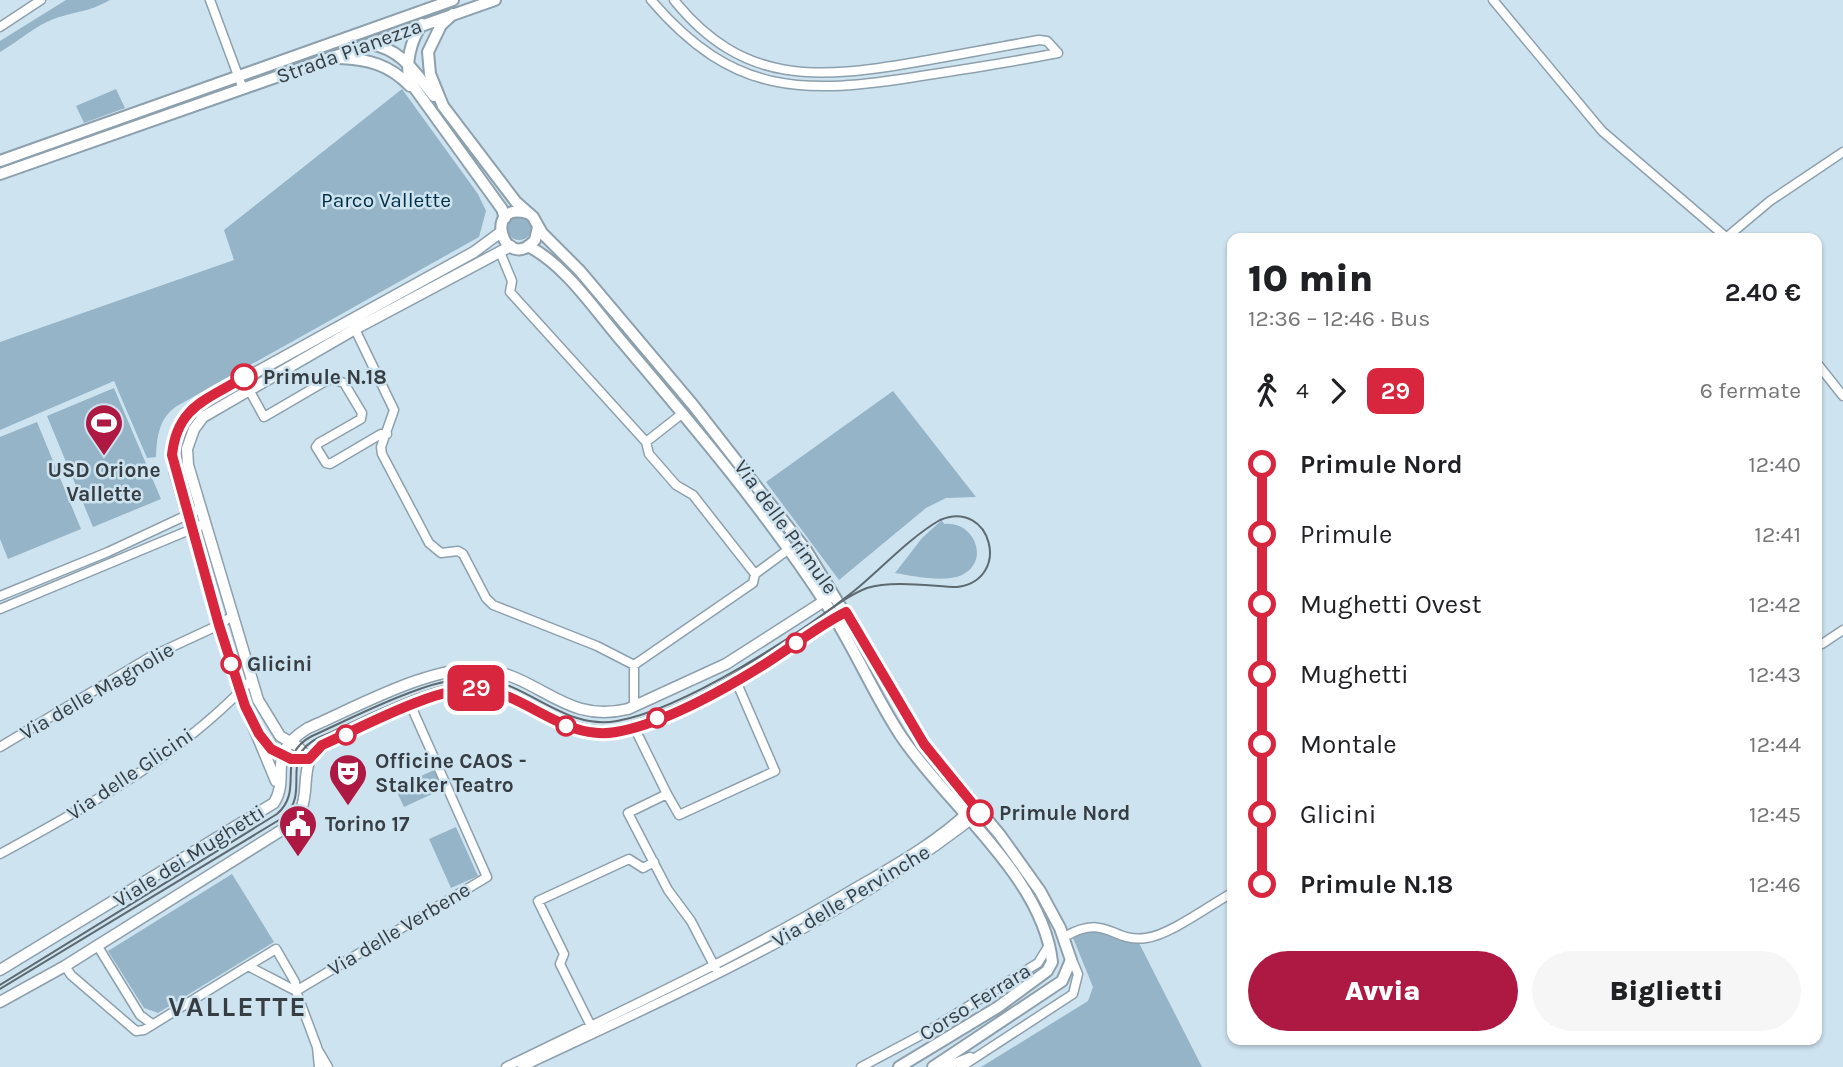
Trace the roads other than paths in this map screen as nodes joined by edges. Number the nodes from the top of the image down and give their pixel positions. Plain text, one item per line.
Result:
1 (41, 0) edge
2 (210, 0) edge
3 (454, 0) edge
4 (495, 0) edge
5 (651, 0) edge
6 (674, 0) edge
7 (1493, 0) edge
8 (453, 14) junction
9 (420, 26) junction
10 (0, 27) edge
11 (372, 44) junction
12 (318, 49) junction
13 (334, 58) junction
14 (408, 63) junction
15 (238, 77) junction
16 (243, 89) junction
17 (415, 91) junction
18 (443, 106) junction
19 (1843, 152) edge
20 (0, 161) edge
21 (0, 174) edge
22 (528, 213) junction
23 (505, 218) junction
24 (538, 227) junction
25 (501, 232) junction
26 (1721, 233) edge
27 (1733, 233) edge
28 (511, 246) junction
29 (528, 246) junction
30 (500, 252) junction
31 (349, 319) junction
32 (355, 329) junction
33 (1822, 370) edge
34 (243, 378) junction
35 (250, 390) junction
36 (1843, 396) edge
37 (693, 405) junction
38 (683, 413) junction
39 (387, 434) junction
40 (646, 442) junction
41 (200, 509) junction
42 (187, 514) junction
43 (204, 524) junction
44 (192, 529) junction
45 (789, 549) junction
46 (108, 552) junction
47 (112, 563) junction
48 (755, 574) junction
49 (43, 580) junction
50 (47, 591) junction
51 (835, 593) junction
52 (0, 596) edge
53 (824, 601) junction
54 (0, 609) edge
55 (846, 612) junction
56 (232, 616) junction
57 (835, 618) junction
58 (219, 625) junction
59 (1843, 630) edge
60 (1822, 644) edge
61 (634, 665) junction
62 (251, 680) junction
63 (736, 681) junction
64 (239, 692) junction
65 (411, 706) junction
66 (634, 707) junction
67 (634, 727) junction
68 (259, 734) junction
69 (290, 742) junction
70 (0, 747) edge
71 (282, 756) junction
72 (309, 759) junction
73 (279, 788) junction
74 (667, 794) junction
75 (977, 809) junction
76 (967, 818) junction
77 (0, 854) edge
78 (654, 862) junction
79 (1227, 896) edge
80 (1064, 937) junction
81 (97, 945) junction
82 (1049, 945) junction
83 (1070, 954) junction
84 (65, 966) junction
85 (247, 966) junction
86 (0, 970) edge
87 (717, 970) junction
88 (296, 991) junction
89 (0, 1002) edge
90 (152, 1024) junction
91 (592, 1029) junction
92 (317, 1047) junction
93 (986, 1051) junction
94 (319, 1067) edge
95 (328, 1067) edge
96 (506, 1067) edge
97 (522, 1067) edge
98 (861, 1067) edge
99 (899, 1067) edge
100 (933, 1067) edge
101 (944, 1067) edge
102 (961, 1067) edge

1 - 10 street
2 - 15 street
3 - 9 main road
3 - 12 main road, Strada Pianezza
4 - 8 main road, Strada Pianezza
5 - 6 street
7 - 26 street
8 - 9 main road, Strada Pianezza
8 - 18 main road
9 - 11 main road, Strada Pianezza
9 - 14 main road
11 - 12 main road
11 - 13 main road, Strada Pianezza
11 - 14 main road
12 - 15 main road, Strada Pianezza
13 - 16 main road, Strada Pianezza
13 - 17 main road
14 - 17 main road
14 - 18 main road
15 - 16 street
15 - 20 main road, Strada Pianezza
16 - 21 main road, Strada Pianezza
17 - 23 main road
18 - 22 main road
19 - 27 street
22 - 23 main road
22 - 24 main road
23 - 25 main road
24 - 29 main road
24 - 37 main road, Via delle Primule
25 - 28 main road
25 - 31 street
28 - 29 main road
28 - 30 street
29 - 38 main road, Via delle Primule
30 - 32 street
30 - 40 street
31 - 32 street
31 - 34 street
32 - 35 street
32 - 39 street
33 - 36 street
34 - 35 street
34 - 42 street
35 - 39 street
35 - 41 street
37 - 38 main road
37 - 51 main road, Via delle Primule
38 - 40 street
38 - 45 main road, Via delle Primule
39 - 61 street
40 - 48 street
41 - 42 street
41 - 43 street
42 - 44 street
42 - 46 street
43 - 44 street
43 - 56 street
44 - 47 street
44 - 58 street
45 - 48 street, Via delle Primule
45 - 53 main road, Via delle Primule
46 - 47 street
46 - 49 street
47 - 50 street
48 - 61 street, Via delle Primule
49 - 50 street
49 - 52 street
50 - 54 street
51 - 53 street, Viale dei Mughetti
51 - 55 main road, Via delle Primule
53 - 57 main road, Via delle Primule
53 - 66 street, Viale dei Mughetti
55 - 57 street
55 - 75 main road, Via delle Primule
56 - 58 street, Via delle Magnolie
56 - 62 street
57 - 63 street
57 - 76 main road, Via delle Primule
58 - 64 street
58 - 70 street, Via delle Magnolie
59 - 60 street
61 - 66 street
62 - 64 street, Via delle Glicini
62 - 69 street
63 - 67 street
63 - 74 street
64 - 68 street
64 - 77 street, Via delle Glicini
65 - 67 street
65 - 72 street
65 - 88 street, Via delle Verbene
66 - 69 street, Viale dei Mughetti
67 - 74 street
68 - 71 street
68 - 73 street
69 - 71 street, Viale dei Mughetti
69 - 72 street
71 - 72 street
71 - 73 street, Viale dei Mughetti
72 - 81 street, Viale dei Mughetti
73 - 86 street, Viale dei Mughetti
74 - 78 street
75 - 76 street, Via delle Pervinche
75 - 80 main road, Via delle Primule
76 - 82 main road, Via delle Primule
76 - 87 street, Via delle Pervinche
78 - 87 street
78 - 91 street
79 - 80 street
80 - 83 main road, Via delle Primule
81 - 84 street, Viale dei Mughetti
81 - 90 street
82 - 98 street, Corso Ferrara
82 - 99 main road, Corso Ferrara
83 - 93 street, Corso Ferrara
83 - 100 main road, Corso Ferrara
84 - 89 street, Viale dei Mughetti
84 - 90 street
85 - 88 street
85 - 88 street
85 - 90 street
87 - 91 street, Via delle Pervinche
88 - 92 street
91 - 96 street, Via delle Pervinche
91 - 97 street, Via delle Pervinche
92 - 94 street
92 - 95 street
93 - 101 street, Corso Ferrara
93 - 102 street, Corso Ferrara

